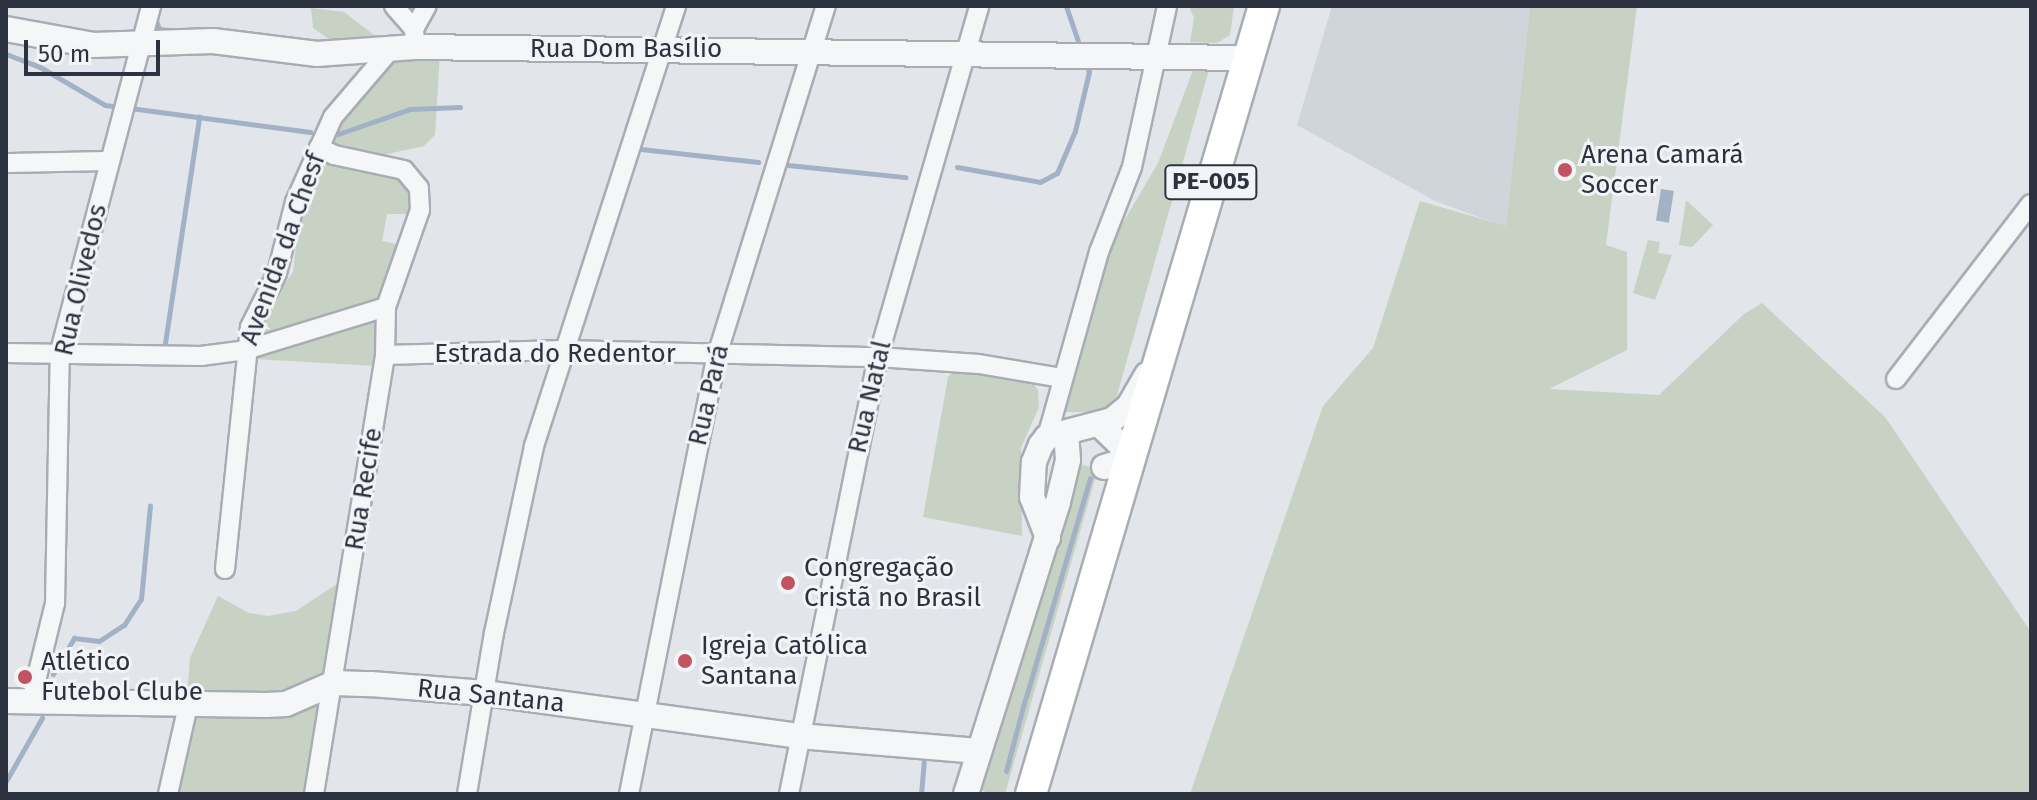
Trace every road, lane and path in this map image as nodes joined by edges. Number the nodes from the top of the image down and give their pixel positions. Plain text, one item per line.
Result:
1 (151, 6) edge
2 (394, 6) edge
3 (427, 6) edge
4 (676, 6) edge
5 (826, 6) edge
6 (979, 6) edge
7 (1167, 6) edge
8 (1264, 6) edge
9 (6, 29) edge
10 (407, 41) junction
11 (141, 46) junction
12 (812, 50) junction
13 (663, 51) junction
14 (1154, 56) junction
15 (964, 57) junction
16 (1249, 58) junction
17 (319, 147) junction
18 (109, 161) junction
19 (6, 163) edge
20 (2031, 204) edge
21 (386, 307) junction
22 (246, 350) junction
23 (562, 350) junction
24 (60, 351) junction
25 (6, 353) edge
26 (385, 355) junction
27 (717, 355) junction
28 (878, 357) junction
29 (1157, 358) junction
30 (1061, 378) junction
31 (1896, 379) dead end
32 (1100, 425) junction
33 (1056, 436) junction
34 (1068, 460) junction
35 (1117, 470) junction
36 (1048, 538) junction
37 (225, 569) dead end
38 (334, 683) junction
39 (485, 693) junction
40 (6, 701) edge
41 (31, 701) junction
42 (188, 705) junction
43 (644, 714) junction
44 (799, 736) junction
45 (978, 751) junction
46 (168, 794) edge
47 (314, 794) edge
48 (467, 794) edge
49 (629, 794) edge
50 (789, 794) edge
51 (966, 794) edge
52 (1031, 794) edge

1 - 11 street, Rua Olivedos
2 - 10 street
3 - 10 street
4 - 13 street
5 - 12 street, Rua Pará
6 - 15 street, Rua Natal
7 - 14 street
8 - 16 main road, PE-005
9 - 11 street, Rua Dom Basílio
10 - 11 street, Rua Dom Basílio
10 - 13 street, Rua Dom Basílio
10 - 17 street, Avenida da Chesf
11 - 18 street, Rua Olivedos
12 - 13 street, Rua Dom Basílio
12 - 15 street, Rua Dom Basílio
12 - 27 street, Rua Pará
13 - 23 street
14 - 15 street, Rua Dom Basílio
14 - 16 street, Rua Dom Basílio
14 - 30 street
15 - 28 street, Rua Natal
16 - 29 main road, PE-005
17 - 21 street, Rua Recife
17 - 22 street, Avenida da Chesf
18 - 19 street
18 - 24 street, Rua Olivedos
20 - 31 street
21 - 22 street
21 - 26 street, Rua Recife
22 - 24 street
22 - 37 street, Avenida da Chesf
23 - 26 street, Estrada do Redentor
23 - 27 street, Estrada do Redentor
23 - 39 street
24 - 25 street
24 - 41 street, Rua Olivedos
26 - 38 street, Rua Recife
27 - 28 street, Estrada do Redentor
27 - 43 street, Rua Pará
28 - 30 street, Estrada do Redentor
28 - 44 street, Rua Natal
29 - 32 street
29 - 35 main road, PE-005
30 - 33 street
32 - 33 street
32 - 35 street
33 - 34 street
33 - 36 street
34 - 35 street
34 - 36 street
35 - 52 main road, PE-005
36 - 45 street
38 - 39 street, Rua Santana
38 - 42 street, Rua Santana
38 - 47 street, Rua Recife
39 - 43 street, Rua Santana
39 - 48 street
40 - 41 street, Rua Santana
41 - 42 street, Rua Santana
42 - 46 street
43 - 44 street, Rua Santana
43 - 49 street, Rua Pará
44 - 45 street, Rua Santana
44 - 50 street, Rua Natal
45 - 51 street

